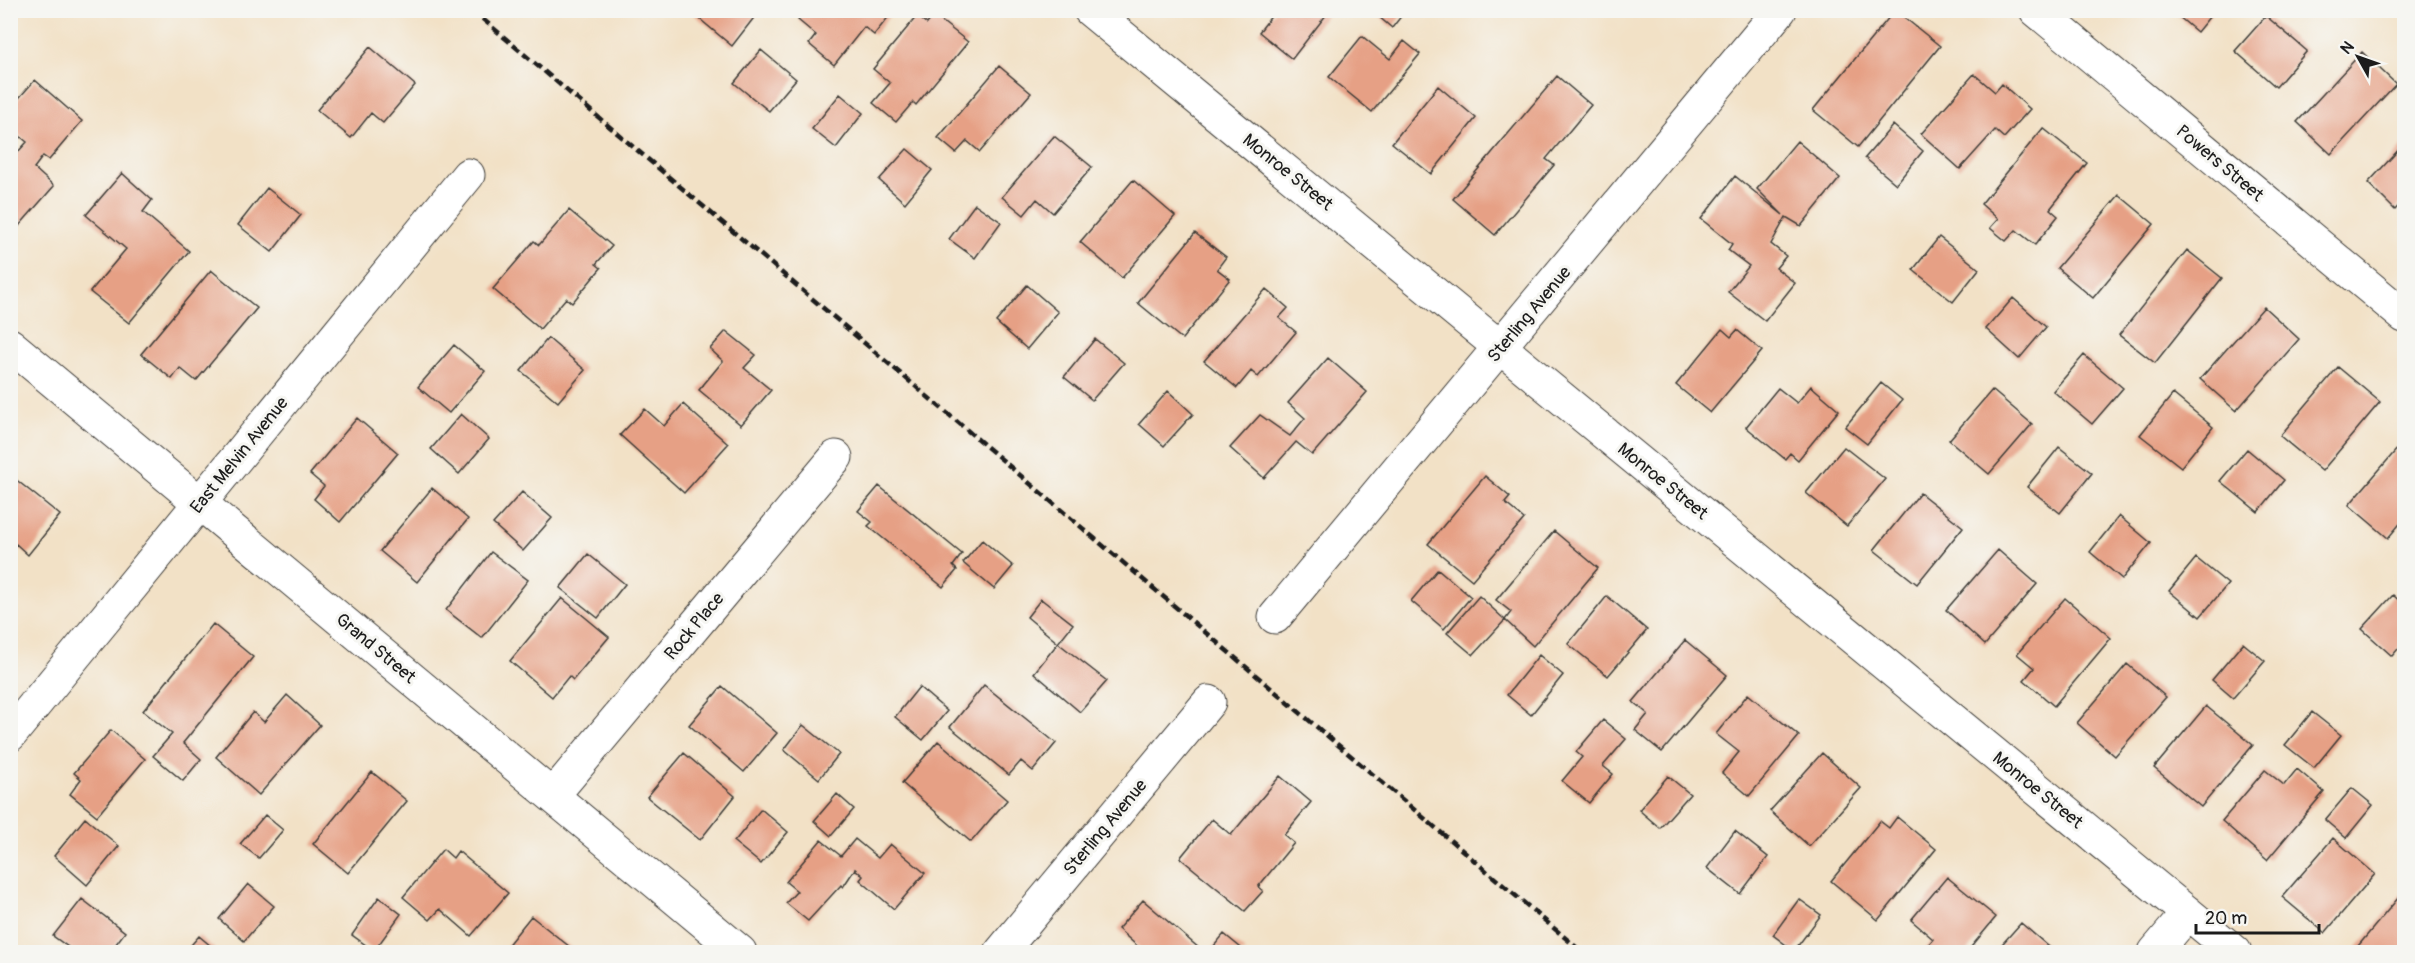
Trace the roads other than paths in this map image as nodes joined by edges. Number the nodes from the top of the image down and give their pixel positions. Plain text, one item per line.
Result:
1 (1090, 10) edge
2 (1780, 10) edge
3 (2036, 10) edge
4 (468, 175) dead end
5 (2404, 316) edge
6 (10, 345) edge
7 (1501, 348) junction
8 (836, 457) dead end
9 (200, 502) junction
10 (1275, 617) dead end
11 (1209, 702) dead end
12 (10, 735) edge
13 (553, 795) junction
14 (2188, 913) junction
15 (740, 952) edge
16 (1001, 952) edge
17 (2155, 952) edge
18 (2235, 952) edge

1 - 7 street, Monroe Street
2 - 7 street, Sterling Avenue
3 - 5 street, Powers Street
4 - 9 street, East Melvin Avenue
6 - 9 street, Grand Street
7 - 10 street, Sterling Avenue
7 - 14 street, Monroe Street
8 - 13 street, Rock Place
9 - 12 street, East Melvin Avenue
9 - 13 street, Grand Street
11 - 16 street, Sterling Avenue
13 - 15 street, Grand Street
14 - 17 street
14 - 18 street, Monroe Street

